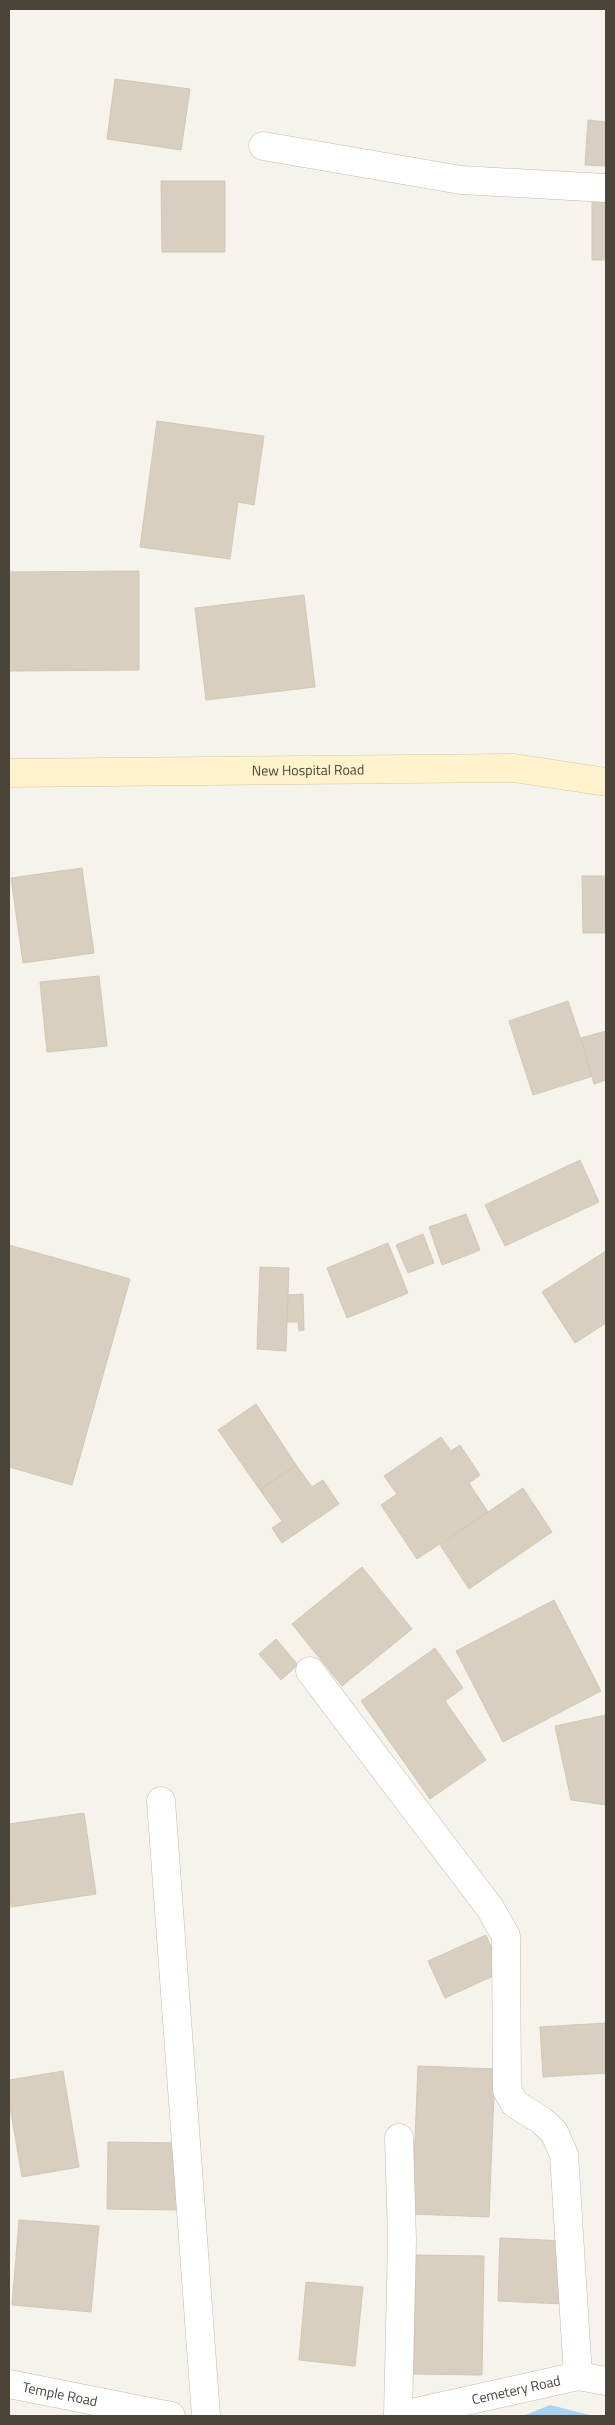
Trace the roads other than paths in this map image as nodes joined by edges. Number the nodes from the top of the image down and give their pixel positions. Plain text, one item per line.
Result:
1 (263, 146) dead end
2 (606, 188) edge
3 (9, 773) edge
4 (606, 782) edge
5 (310, 1671) dead end
6 (161, 1802) dead end
7 (399, 2138) dead end
8 (578, 2376) junction
9 (606, 2381) edge
10 (9, 2384) edge
11 (171, 2416) edge
12 (206, 2416) edge
13 (398, 2416) edge

1 - 2 street
3 - 4 main road, New Hospital Road
5 - 8 street
6 - 12 street
7 - 13 street
8 - 9 street, Cemetery Road
8 - 13 street, Cemetery Road
10 - 11 street, Temple Road

